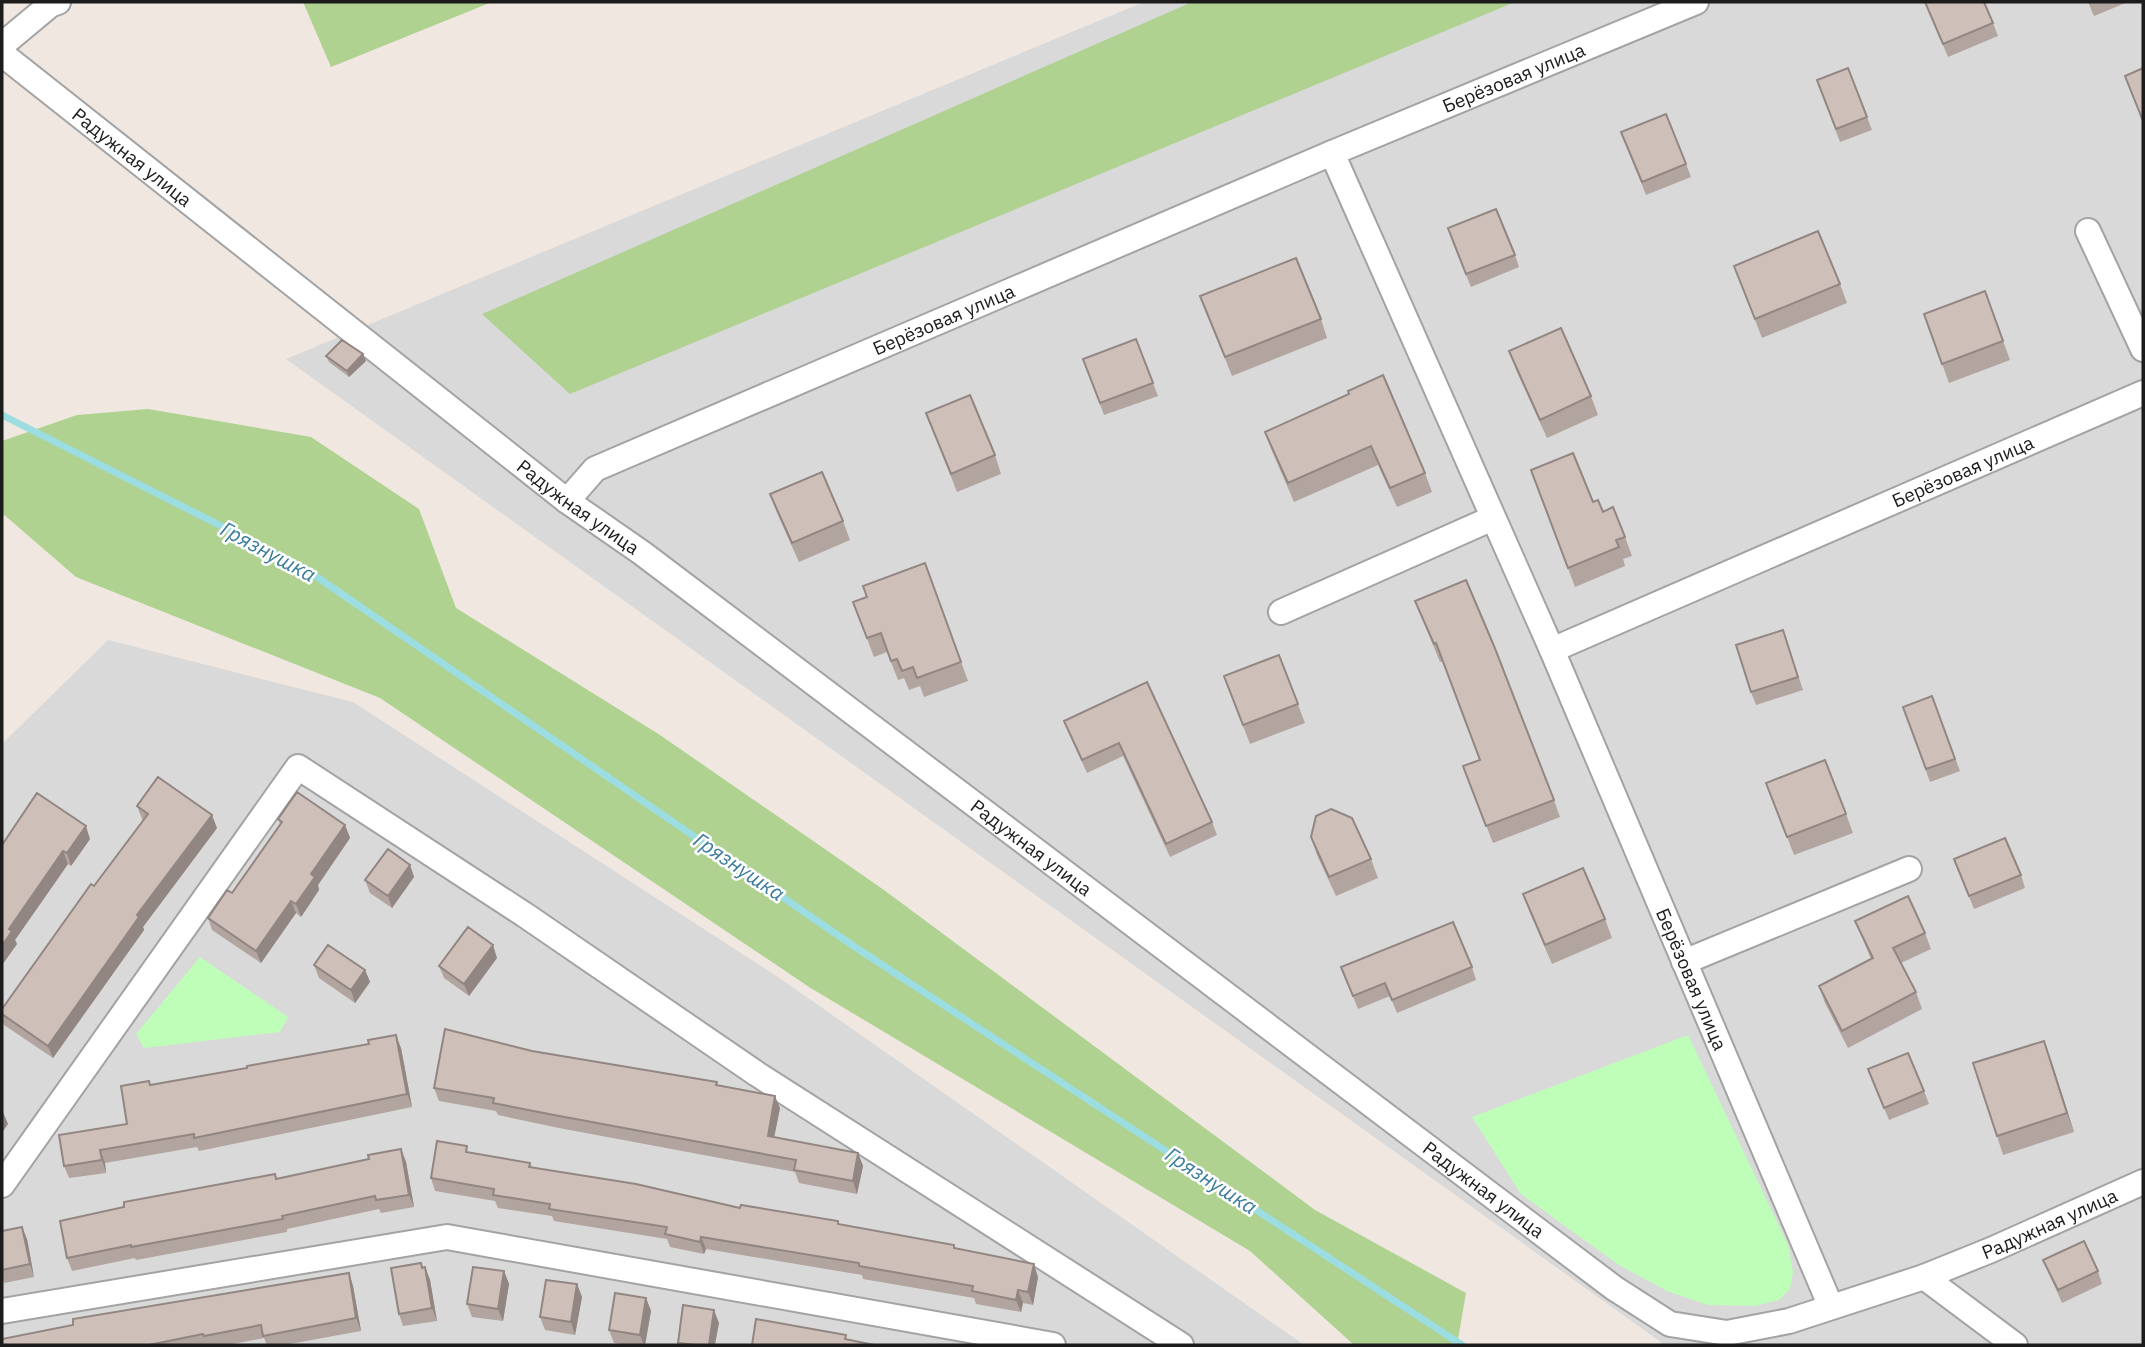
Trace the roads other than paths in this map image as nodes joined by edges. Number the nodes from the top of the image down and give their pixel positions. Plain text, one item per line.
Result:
1 (1696, 2) edge
2 (52, 3) edge
3 (2, 45) edge
4 (2, 54) edge
5 (1332, 153) junction
6 (2088, 231) dead end
7 (2143, 349) edge
8 (2143, 393) edge
9 (567, 501) junction
10 (1493, 519) junction
11 (1281, 612) dead end
12 (1552, 650) junction
13 (1909, 869) dead end
14 (1684, 962) junction
15 (2143, 1182) edge
16 (2, 1185) edge
17 (1924, 1277) junction
18 (1831, 1307) junction
19 (2, 1311) edge
20 (1053, 1345) edge
21 (1181, 1345) edge
22 (2015, 1345) edge

1 - 5 street, Берёзовая улица
2 - 3 street
4 - 9 street, Радужная улица
5 - 9 street, Берёзовая улица
5 - 10 street, Берёзовая улица
6 - 7 street
8 - 12 street, Берёзовая улица
9 - 18 street, Радужная улица
10 - 11 street
10 - 12 street, Берёзовая улица
12 - 14 street, Берёзовая улица
13 - 14 street
14 - 18 street, Берёзовая улица
15 - 17 street, Радужная улица
16 - 21 street
17 - 18 street, Радужная улица
17 - 22 street
19 - 20 street

